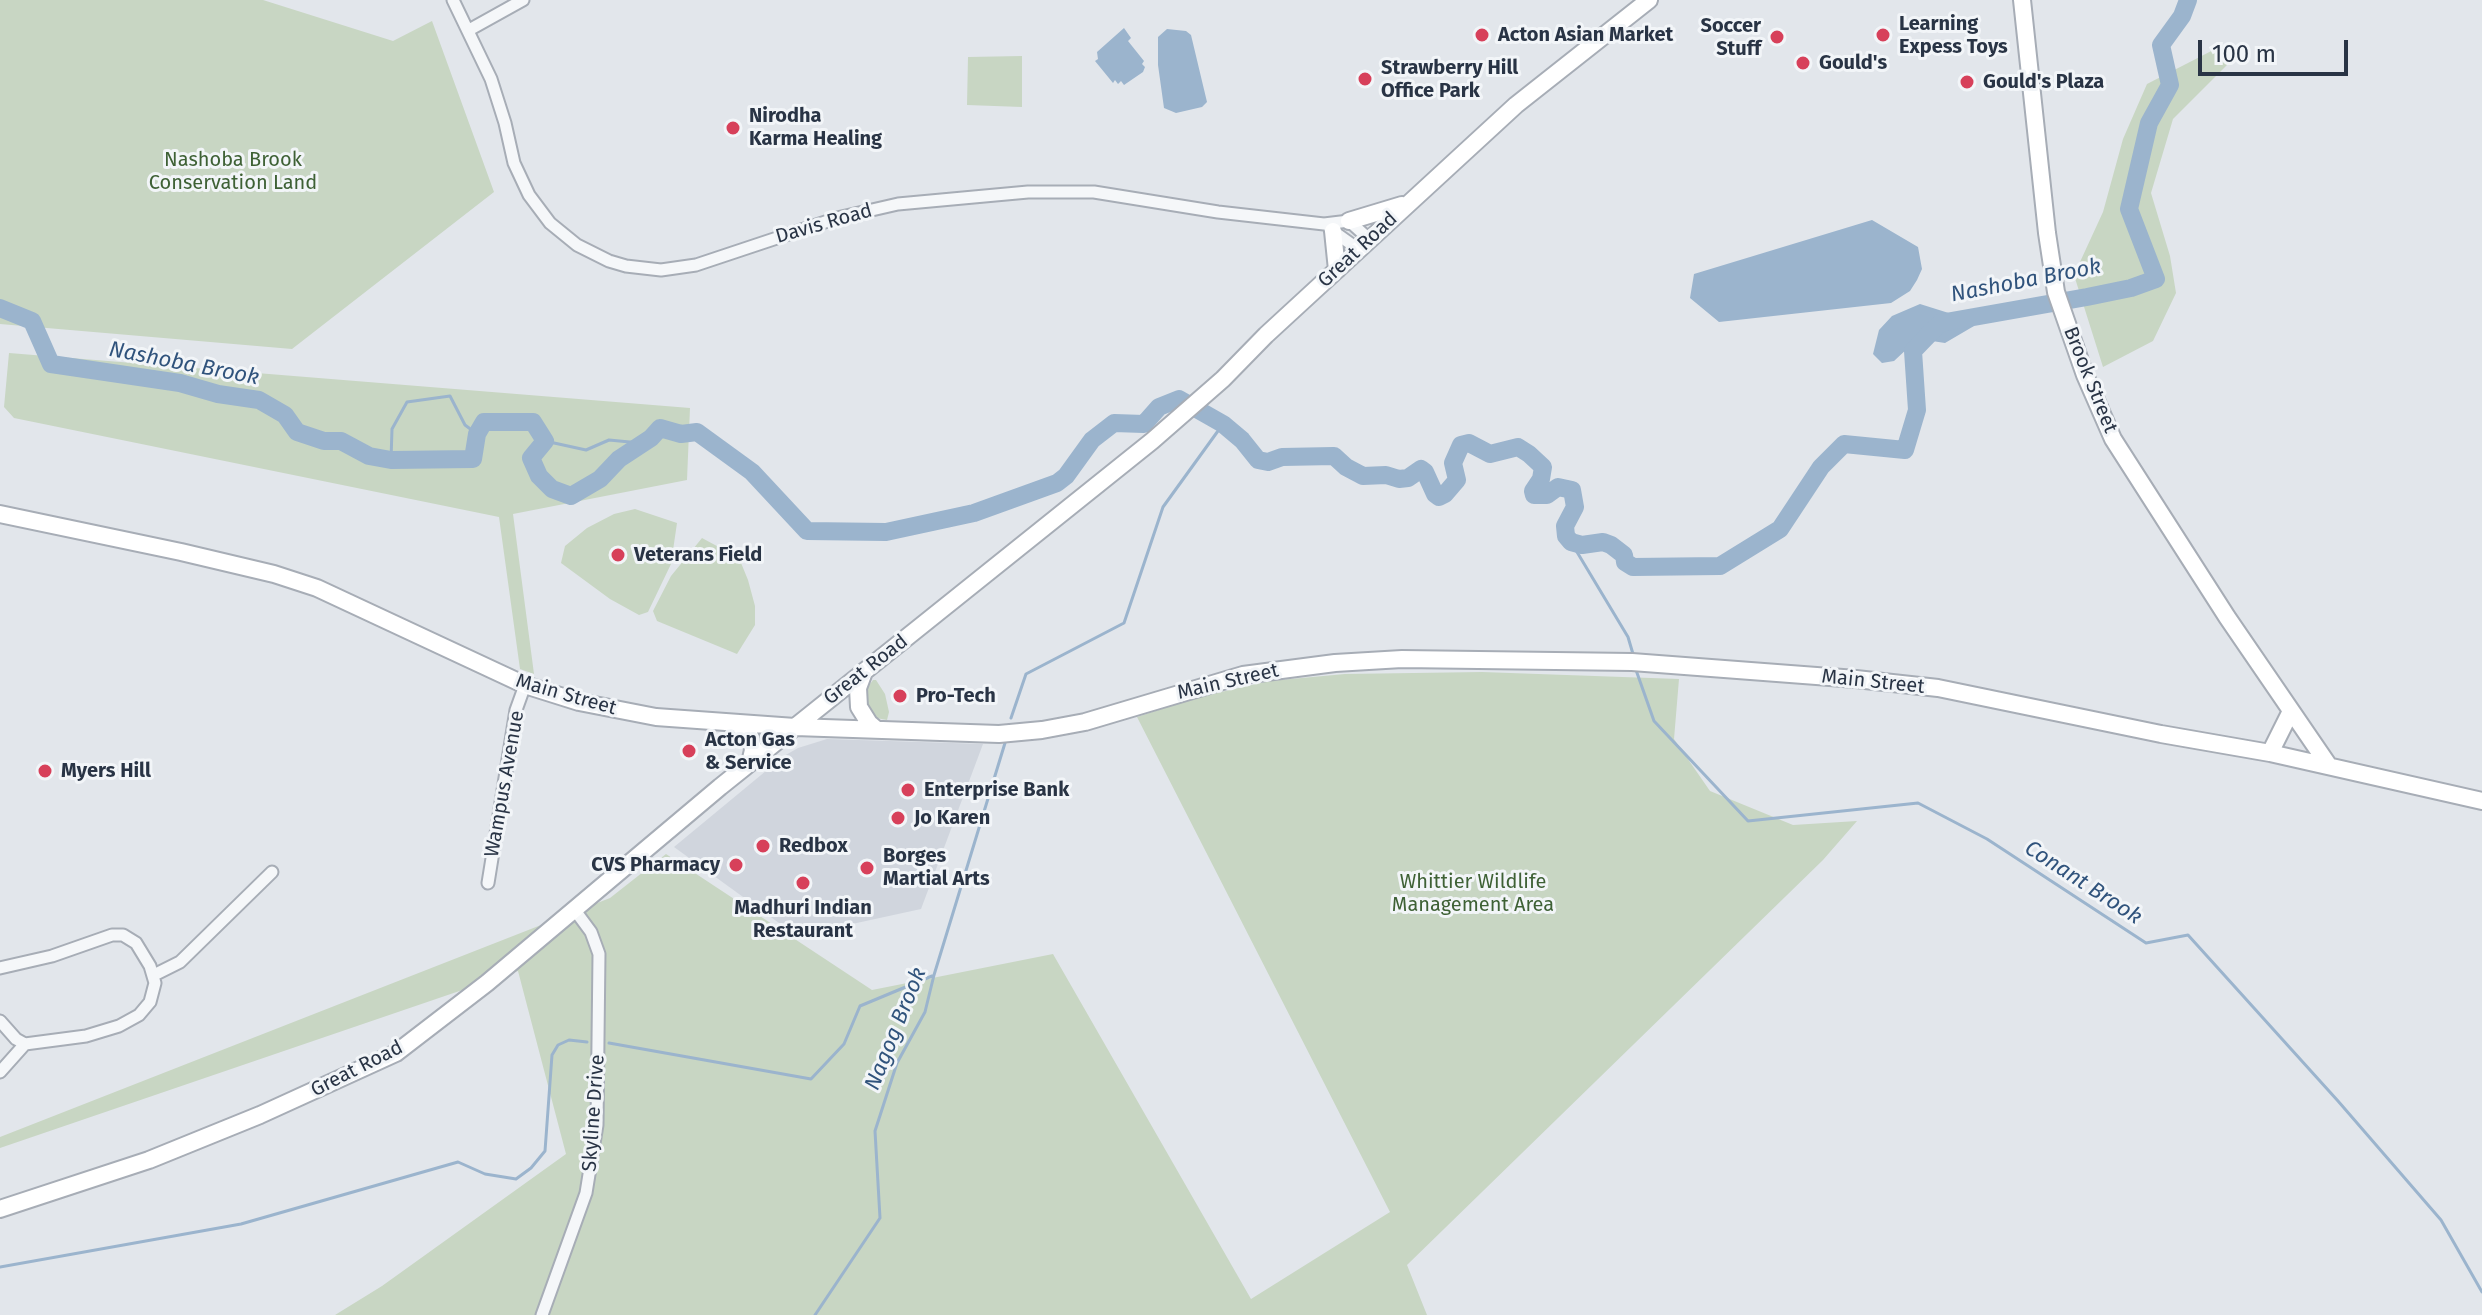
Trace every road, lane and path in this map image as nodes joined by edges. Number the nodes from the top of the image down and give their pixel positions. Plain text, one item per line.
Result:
1 (453, 0) edge
2 (523, 0) edge
3 (1649, 0) edge
4 (2022, 0) edge
5 (469, 30) junction
6 (1407, 203) junction
7 (1349, 221) junction
8 (1328, 227) junction
9 (1364, 244) junction
10 (1337, 270) junction
11 (0, 514) edge
12 (864, 672) junction
13 (525, 685) junction
14 (2291, 711) junction
15 (738, 724) junction
16 (795, 727) junction
17 (876, 729) junction
18 (2270, 753) junction
19 (750, 763) junction
20 (2329, 766) junction
21 (2482, 801) edge
22 (272, 872) dead end
23 (488, 883) dead end
24 (574, 909) junction
25 (0, 968) edge
26 (154, 975) junction
27 (0, 1021) edge
28 (25, 1044) junction
29 (0, 1072) edge
30 (0, 1209) edge
31 (542, 1315) edge

1 - 5 street, Davis Road
2 - 5 street
3 - 6 main road, Great Road
4 - 14 main road, Brook Street
5 - 8 street, Davis Road
6 - 7 main road
6 - 9 main road, Great Road
7 - 8 street, Davis Road
7 - 9 street
8 - 9 street, Davis Road
8 - 10 main road
9 - 10 main road, Great Road
10 - 12 main road, Great Road
11 - 13 main road, Main Street
12 - 16 main road, Great Road
12 - 17 main road
13 - 15 main road, Main Street
13 - 23 street, Wampus Avenue
14 - 18 main road
14 - 20 main road, Brook Street
15 - 16 main road, Main Street
15 - 19 main road
16 - 17 main road, Main Street
16 - 19 main road, Great Road
17 - 18 main road, Main Street
18 - 20 main road, Main Street
19 - 24 main road, Great Road
20 - 21 main road, Main Street
22 - 26 street
24 - 30 main road, Great Road
24 - 31 street, Skyline Drive
25 - 26 street
26 - 28 street
27 - 28 street
28 - 29 street

